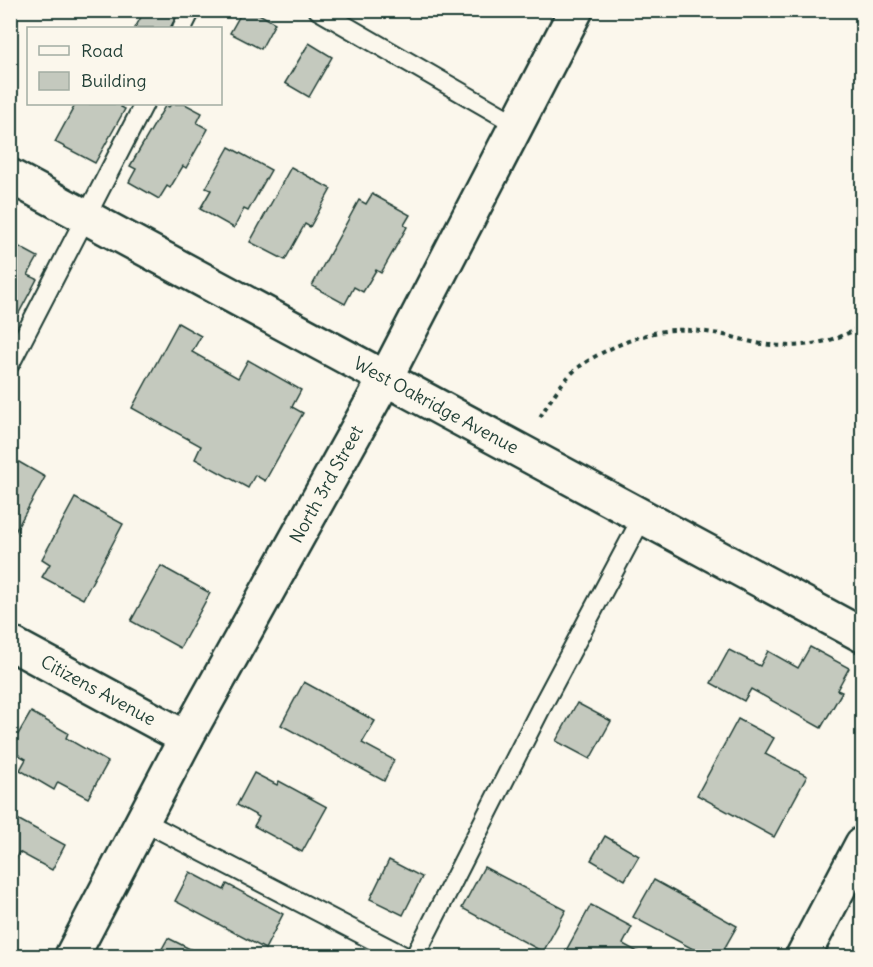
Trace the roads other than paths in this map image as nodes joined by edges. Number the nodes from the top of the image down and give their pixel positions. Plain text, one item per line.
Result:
1 (191, 10) edge
2 (318, 10) edge
3 (576, 10) edge
4 (182, 27) edge
5 (143, 105) edge
6 (516, 124) junction
7 (10, 176) edge
8 (87, 216) junction
9 (10, 364) edge
10 (384, 378) junction
11 (642, 518) junction
12 (862, 635) edge
13 (10, 643) edge
14 (186, 738) junction
15 (143, 821) junction
16 (862, 844) edge
17 (72, 957) edge
18 (404, 957) edge
19 (416, 957) edge
20 (803, 957) edge

1 - 4 lane
2 - 6 lane
3 - 6 street, North 3rd Street
5 - 8 lane
6 - 10 street, North 3rd Street
7 - 8 street, West Oakridge Avenue
8 - 9 lane
8 - 10 street, West Oakridge Avenue
10 - 11 street, West Oakridge Avenue
10 - 14 street, North 3rd Street
11 - 12 street, West Oakridge Avenue
11 - 19 lane
13 - 14 street, Citizens Avenue
14 - 15 street, North 3rd Street
15 - 17 street, North 3rd Street
15 - 18 lane
16 - 20 street

